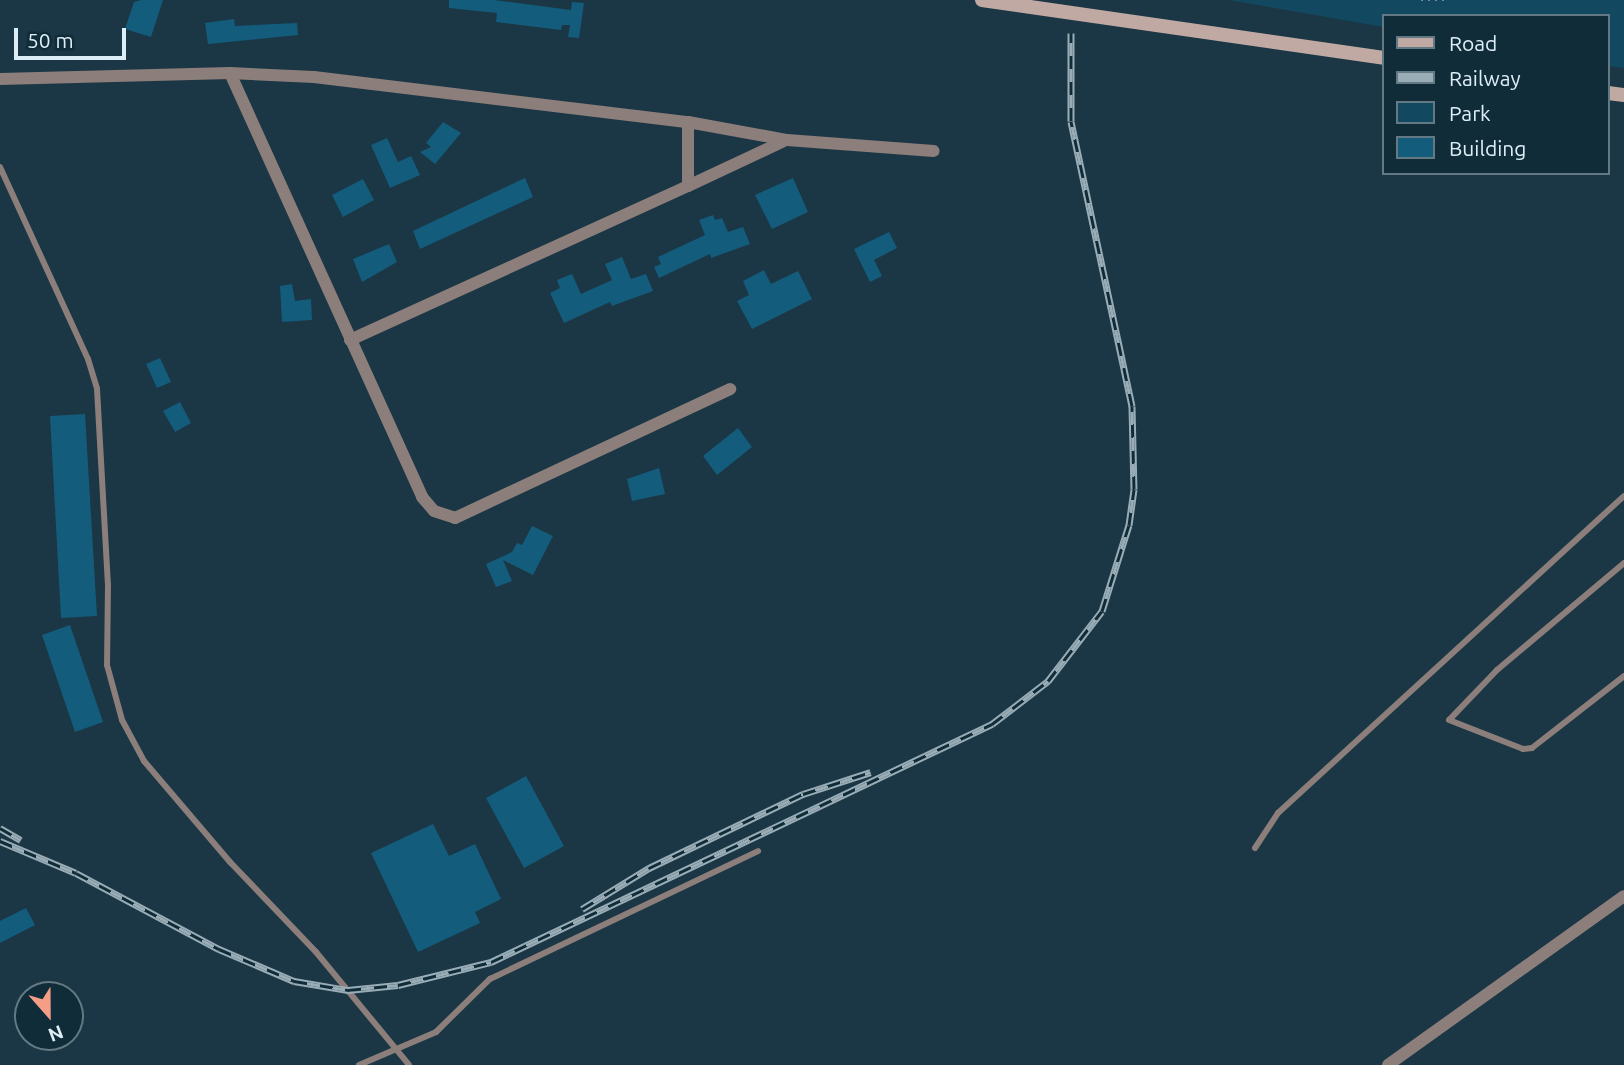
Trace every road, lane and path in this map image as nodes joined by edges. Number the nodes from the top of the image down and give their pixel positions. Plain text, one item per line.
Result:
1 (982, 0) edge
2 (1421, 0) edge
3 (1446, 0) edge
4 (1382, 58) edge
5 (230, 73) junction
6 (0, 79) edge
7 (688, 122) junction
8 (787, 140) junction
9 (934, 151) dead end
10 (0, 167) edge
11 (688, 186) junction
12 (350, 340) junction
13 (730, 389) dead end
14 (1624, 496) edge
15 (1624, 563) edge
16 (1624, 676) edge
17 (1255, 848) dead end
18 (758, 851) dead end
19 (1624, 896) edge
20 (400, 1050) junction
21 (359, 1065) edge
22 (409, 1065) edge
23 (1388, 1065) edge

1 - 4 main road
2 - 3 path
5 - 6 street
5 - 7 street
5 - 12 street
7 - 8 street
7 - 11 street
8 - 9 street
8 - 11 street
10 - 20 lane
11 - 12 street
12 - 13 street
14 - 17 lane
15 - 16 lane
18 - 20 lane
19 - 23 street
20 - 21 lane
20 - 22 lane

